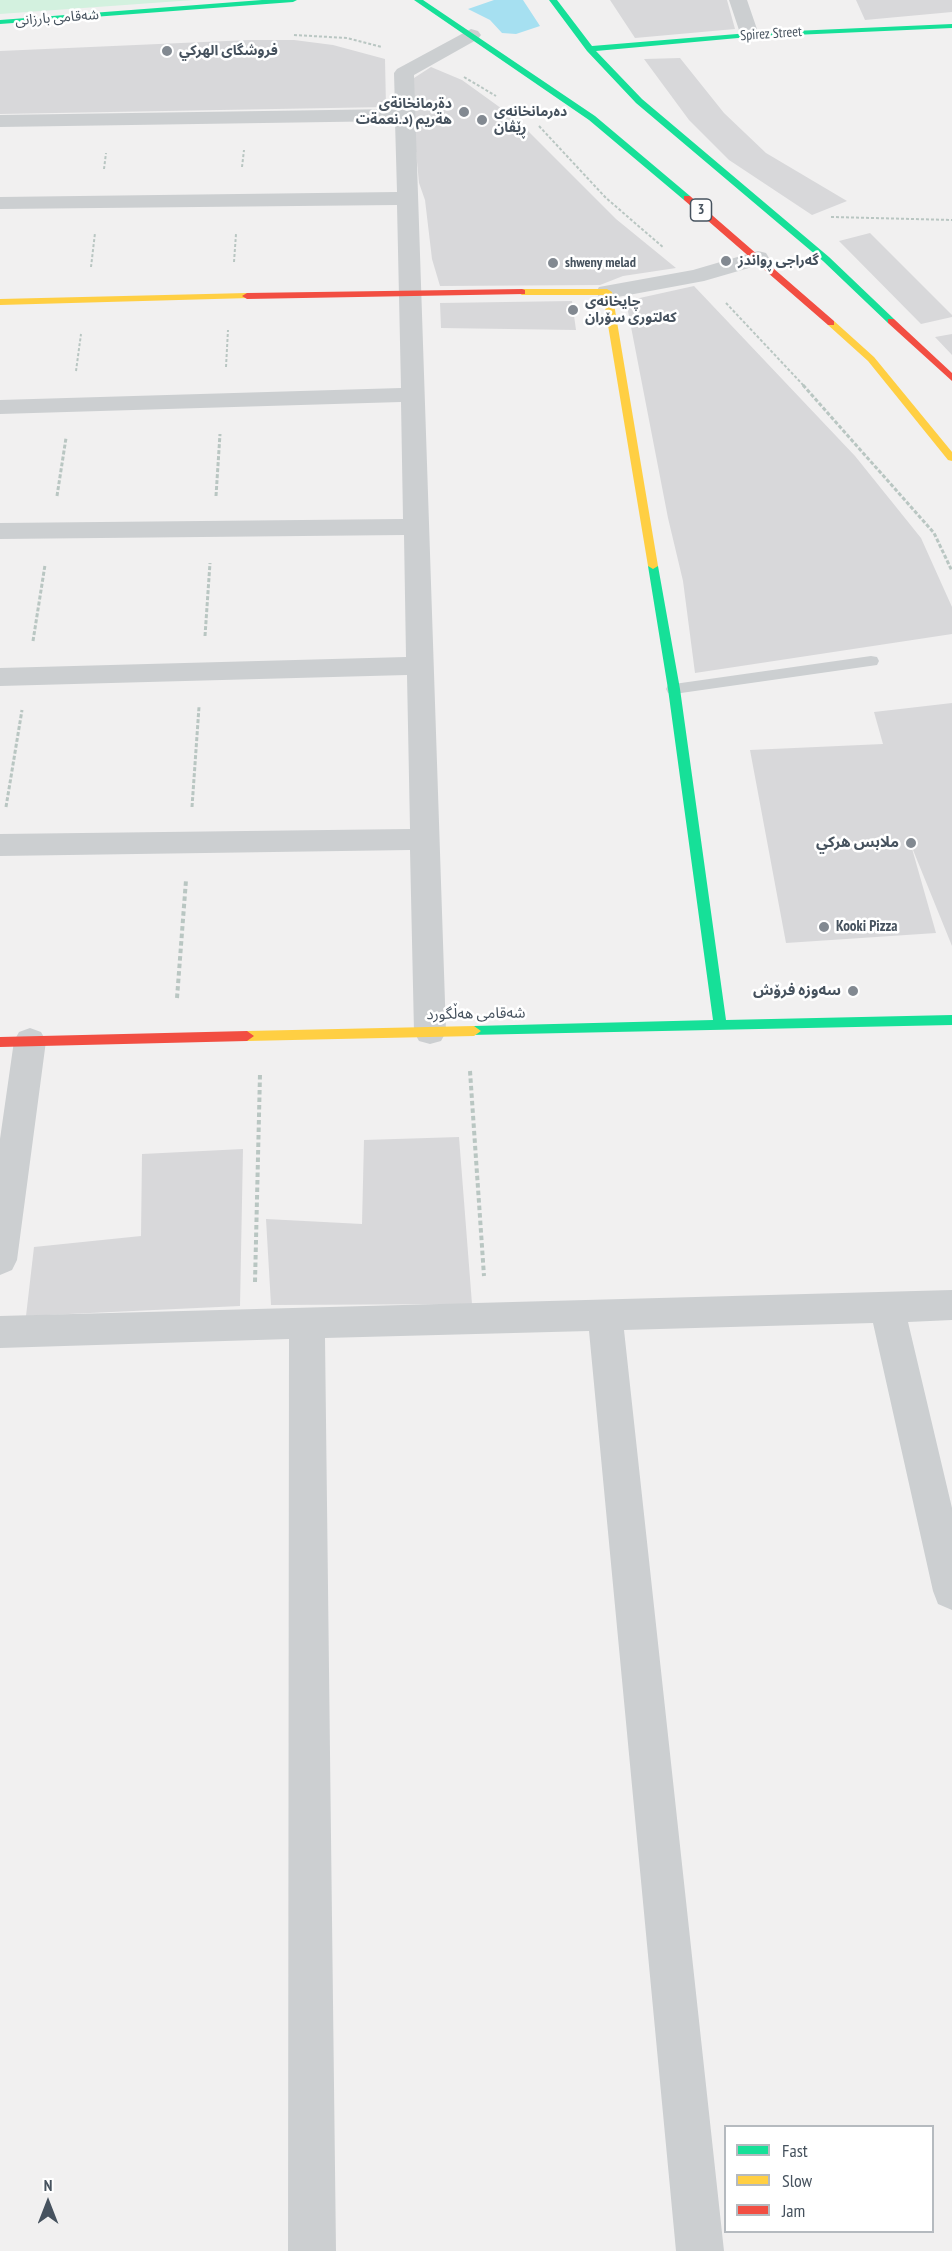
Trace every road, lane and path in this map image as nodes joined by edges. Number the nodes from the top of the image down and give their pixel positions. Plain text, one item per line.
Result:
1 (293, 0) edge
2 (418, 0) edge
3 (553, 0) edge
4 (738, 0) edge
5 (0, 22) edge
6 (952, 26) edge
7 (292, 35) dead end
8 (471, 35) junction
9 (749, 35) junction
10 (590, 50) junction
11 (427, 59) junction
12 (503, 101) dead end
13 (405, 115) junction
14 (248, 118) junction
15 (533, 119) dead end
16 (111, 120) junction
17 (0, 122) edge
18 (408, 198) junction
19 (238, 201) junction
20 (100, 202) junction
21 (0, 203) edge
22 (952, 220) edge
23 (758, 258) junction
24 (826, 259) junction
25 (696, 276) junction
26 (410, 292) junction
27 (607, 292) junction
28 (231, 296) junction
29 (0, 302) edge
30 (952, 378) edge
31 (413, 395) junction
32 (223, 400) junction
33 (0, 407) edge
34 (952, 458) edge
35 (416, 527) junction
36 (213, 529) junction
37 (0, 531) edge
38 (952, 571) edge
39 (871, 661) dead end
40 (420, 666) junction
41 (202, 672) junction
42 (0, 677) edge
43 (674, 689) junction
44 (424, 839) junction
45 (189, 842) junction
46 (0, 845) edge
47 (952, 1020) edge
48 (720, 1025) junction
49 (468, 1031) junction
50 (430, 1032) junction
51 (261, 1036) junction
52 (174, 1038) junction
53 (15, 1041) edge
54 (0, 1260) edge
55 (952, 1305) edge
56 (887, 1307) junction
57 (605, 1316) junction
58 (487, 1319) junction
59 (307, 1323) junction
60 (254, 1325) junction
61 (0, 1332) edge
62 (952, 1591) edge
63 (312, 2251) edge
64 (700, 2251) edge

1 - 5 main road, شەقامی بارزانی
2 - 8 main road, 3
3 - 10 main road
4 - 9 street
6 - 9 main road, Spirez Street
7 - 11 path
8 - 11 street
8 - 23 main road, 3
9 - 10 main road, Spirez Street
10 - 24 main road
11 - 12 path
11 - 13 street
13 - 14 street
13 - 18 street
14 - 16 street
14 - 19 path
15 - 25 path
16 - 17 street
16 - 20 path
18 - 19 street
18 - 26 street
19 - 20 street
19 - 28 path
20 - 21 street
22 - 24 path
23 - 25 street
23 - 34 main road, 3
24 - 30 main road
25 - 27 street
25 - 38 path
26 - 27 main road
26 - 28 main road
26 - 31 street
27 - 43 main road
28 - 29 main road
28 - 32 path
31 - 32 street
31 - 35 street
32 - 33 street
32 - 36 path
35 - 36 street
35 - 40 street
36 - 37 street
36 - 41 path
39 - 43 lane
40 - 41 street
40 - 44 street
41 - 42 street
41 - 45 path
43 - 48 main road
44 - 45 street
44 - 50 street
45 - 46 street
45 - 52 path
47 - 48 main road, شەقامی ھەڵگورد
48 - 49 main road, شەقامی ھەڵگورد
49 - 50 main road, شەقامی ھەڵگورد
49 - 58 path
50 - 51 main road, شەقامی ھەڵگورد
51 - 52 main road, شەقامی ھەڵگورد
51 - 60 path
52 - 53 main road, شەقامی ھەڵگورد
53 - 54 street
55 - 56 street
56 - 57 street
56 - 62 street
57 - 58 street
57 - 64 street
58 - 59 street
59 - 60 street
59 - 63 street
60 - 61 street

